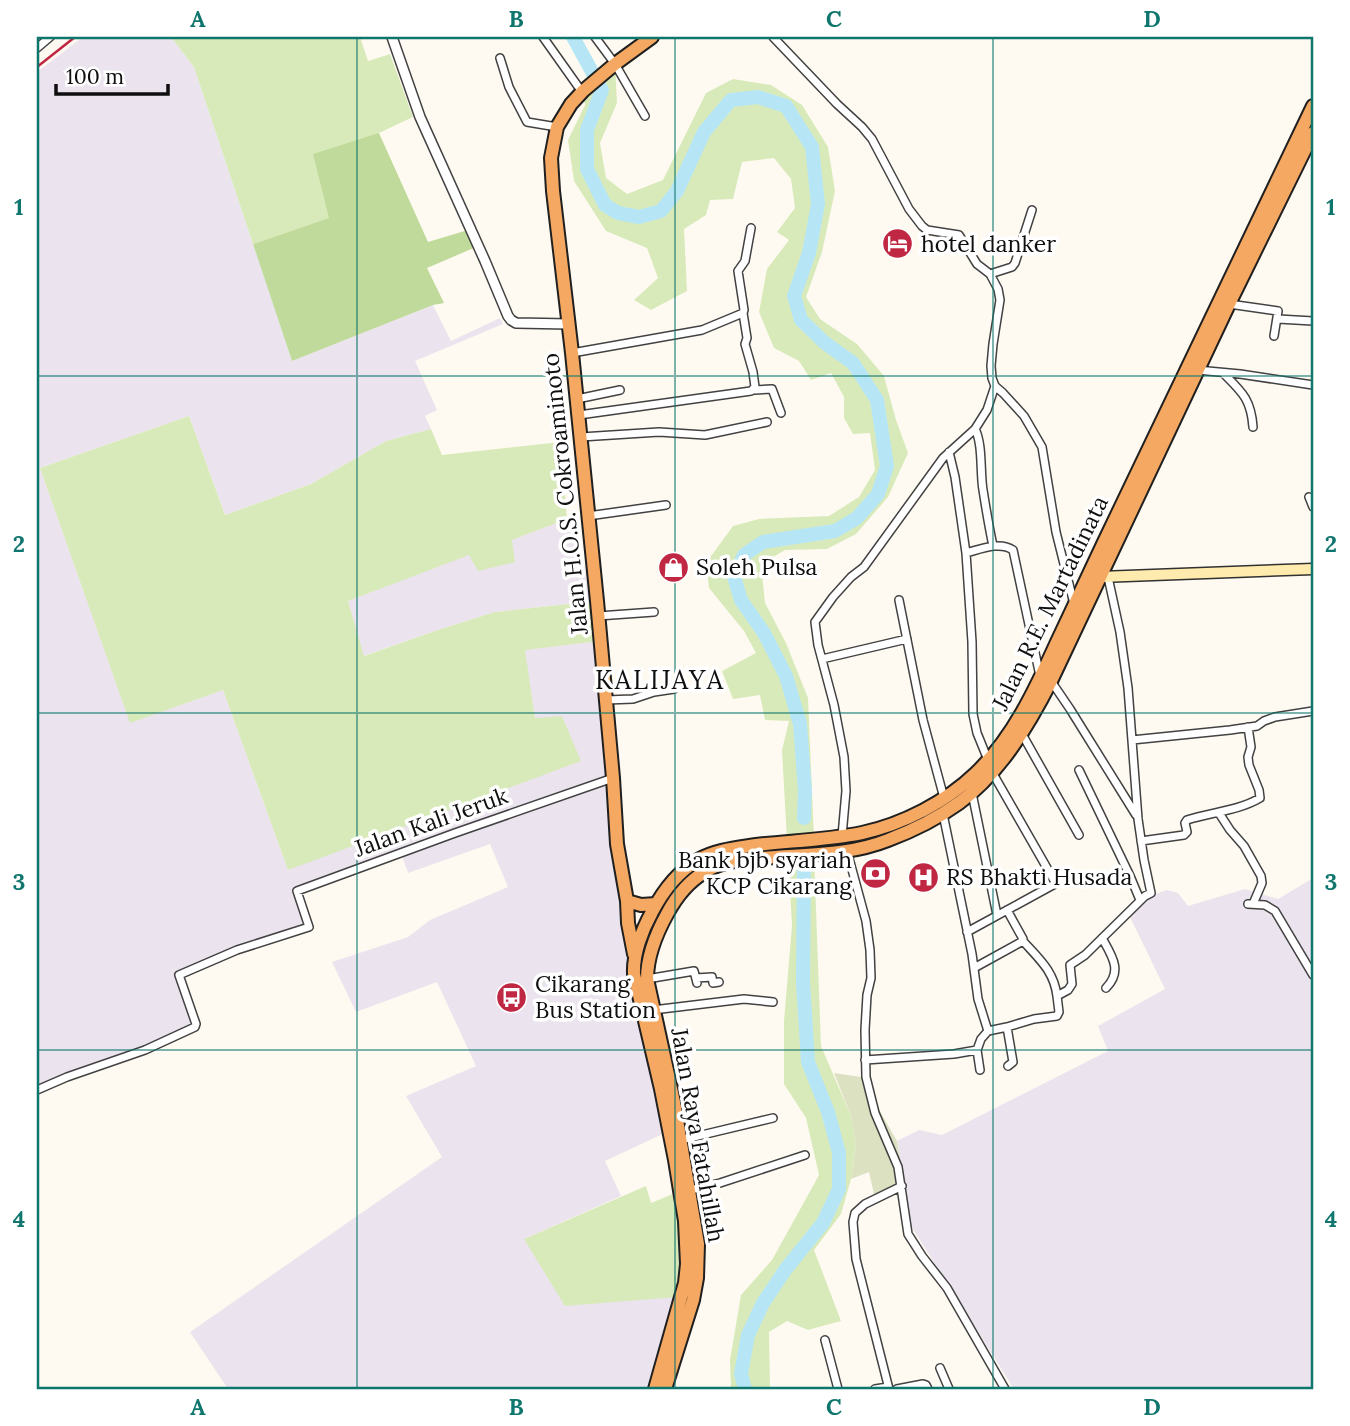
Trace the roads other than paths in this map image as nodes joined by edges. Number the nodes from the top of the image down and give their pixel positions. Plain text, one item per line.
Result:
1 (50, 37) edge
2 (392, 37) edge
3 (542, 37) edge
4 (595, 37) edge
5 (649, 37) edge
6 (773, 37) edge
7 (37, 48) edge
8 (500, 58) dead end
9 (614, 65) junction
10 (582, 92) junction
11 (1313, 106) edge
12 (645, 116) dead end
13 (557, 127) junction
14 (1313, 133) edge
15 (1032, 210) dead end
16 (751, 228) dead end
17 (990, 274) junction
18 (1229, 304) junction
19 (743, 313) junction
20 (1278, 319) junction
21 (1313, 321) edge
22 (569, 324) junction
23 (1274, 336) dead end
24 (572, 353) junction
25 (1197, 370) junction
26 (1223, 372) junction
27 (1313, 385) edge
28 (995, 386) junction
29 (620, 390) dead end
30 (754, 390) junction
31 (577, 399) junction
32 (781, 413) dead end
33 (579, 415) junction
34 (767, 422) dead end
35 (1253, 427) dead end
36 (975, 429) junction
37 (581, 437) junction
38 (949, 452) junction
39 (1309, 497) dead end
40 (666, 505) dead end
41 (1313, 507) edge
42 (588, 516) junction
43 (993, 546) junction
44 (966, 553) junction
45 (1313, 569) edge
46 (1104, 577) junction
47 (899, 600) dead end
48 (1075, 604) junction
49 (654, 612) dead end
50 (598, 616) junction
51 (907, 639) junction
52 (822, 659) junction
53 (1045, 680) junction
54 (674, 689) dead end
55 (606, 700) junction
56 (1313, 711) edge
57 (1248, 727) junction
58 (1022, 734) junction
59 (1132, 740) junction
60 (990, 766) junction
61 (1079, 770) dead end
62 (614, 778) junction
63 (972, 793) junction
64 (944, 798) junction
65 (1219, 813) junction
66 (943, 814) junction
67 (1138, 819) junction
68 (1079, 835) dead end
69 (842, 836) junction
70 (1141, 841) junction
71 (768, 850) junction
72 (847, 851) junction
73 (747, 853) junction
74 (627, 901) junction
75 (1140, 901) junction
76 (656, 904) junction
77 (1007, 910) junction
78 (997, 915) junction
79 (967, 932) junction
80 (1102, 938) junction
81 (1023, 941) junction
82 (635, 958) junction
83 (974, 968) junction
84 (647, 973) junction
85 (1313, 975) edge
86 (719, 982) dead end
87 (1106, 988) dead end
88 (1057, 996) junction
89 (773, 1002) dead end
90 (653, 1010) junction
91 (1007, 1027) junction
92 (988, 1031) junction
93 (977, 1050) junction
94 (865, 1060) junction
95 (1008, 1066) dead end
96 (980, 1070) dead end
97 (37, 1090) edge
98 (773, 1118) dead end
99 (681, 1140) junction
100 (805, 1155) dead end
101 (902, 1186) junction
102 (690, 1190) junction
103 (825, 1340) dead end
104 (940, 1368) dead end
105 (655, 1389) edge
106 (664, 1389) edge
107 (838, 1389) edge
108 (875, 1389) edge
109 (891, 1389) edge
110 (928, 1389) edge
111 (949, 1389) edge
112 (1005, 1389) edge

1 - 7 street
2 - 22 street
3 - 10 street
4 - 9 street
5 - 9 highway, Jalan H.O.S. Cokroaminoto
6 - 17 street
8 - 13 street
9 - 10 highway, Jalan H.O.S. Cokroaminoto
9 - 12 street
10 - 13 highway, Jalan H.O.S. Cokroaminoto
11 - 48 highway, Jalan R.E. Martadinata
13 - 22 highway, Jalan H.O.S. Cokroaminoto
14 - 18 highway, Jalan R.E. Martadinata
15 - 17 street
16 - 19 street
17 - 28 street
18 - 20 street
18 - 25 highway, Jalan R.E. Martadinata
19 - 24 street
19 - 30 street
20 - 21 street
20 - 23 street
22 - 24 highway, Jalan H.O.S. Cokroaminoto
24 - 31 highway, Jalan H.O.S. Cokroaminoto
25 - 26 street
25 - 46 highway, Jalan R.E. Martadinata
26 - 27 street
26 - 35 street
28 - 36 street
28 - 48 street
29 - 31 street
30 - 32 street
30 - 33 street
31 - 33 highway, Jalan H.O.S. Cokroaminoto
33 - 37 highway, Jalan H.O.S. Cokroaminoto
34 - 37 street
36 - 38 street
36 - 43 street
37 - 42 highway, Jalan H.O.S. Cokroaminoto
38 - 44 street
38 - 52 street
39 - 41 street
40 - 42 street
42 - 50 highway, Jalan H.O.S. Cokroaminoto
43 - 44 street
43 - 53 street
44 - 60 street
45 - 46 main road
46 - 53 highway, Jalan R.E. Martadinata
46 - 59 street
47 - 51 street
48 - 53 highway, Jalan R.E. Martadinata
49 - 50 street
50 - 55 highway, Jalan H.O.S. Cokroaminoto
51 - 52 street
51 - 64 street
52 - 69 street
53 - 58 highway, Jalan R.E. Martadinata
53 - 60 highway, Jalan R.E. Martadinata
53 - 67 street
54 - 55 street
55 - 62 highway, Jalan H.O.S. Cokroaminoto
56 - 57 street
57 - 59 street
57 - 65 street
58 - 60 highway, Jalan R.E. Martadinata
58 - 68 street
59 - 67 street
60 - 63 highway, Jalan R.E. Martadinata
60 - 64 highway, Jalan R.E. Martadinata
60 - 77 street
61 - 75 street
62 - 74 highway, Jalan H.O.S. Cokroaminoto
62 - 97 street, Jalan Kali Jeruk
63 - 66 highway, Jalan R.E. Martadinata
63 - 78 street
64 - 69 highway, Jalan R.E. Martadinata
65 - 70 street
65 - 85 street
66 - 72 highway, Jalan R.E. Martadinata
66 - 79 street
67 - 70 street
69 - 71 highway, Jalan R.E. Martadinata
70 - 75 street
71 - 72 highway, Jalan R.E. Martadinata
71 - 73 highway, Jalan R.E. Martadinata
72 - 94 street
73 - 76 highway, Jalan R.E. Martadinata
73 - 84 highway, Jalan R.E. Martadinata
74 - 76 highway
74 - 82 highway, Jalan H.O.S. Cokroaminoto
75 - 80 street
76 - 82 highway, Jalan R.E. Martadinata
77 - 78 street
77 - 81 street
78 - 79 street
79 - 83 street
80 - 87 street
80 - 88 street
81 - 83 street
81 - 88 street
82 - 105 highway, Jalan Raya Fatahillah
83 - 92 street
84 - 86 street
84 - 90 highway, Jalan Raya Fatahillah
88 - 91 street
89 - 90 street
90 - 99 highway, Jalan Raya Fatahillah
91 - 92 street
91 - 95 street
92 - 93 street
93 - 94 street
93 - 96 street
94 - 101 street
98 - 99 street
99 - 102 highway, Jalan Raya Fatahillah
100 - 102 street
101 - 109 street
101 - 112 street
102 - 106 highway, Jalan Raya Fatahillah
103 - 107 street
104 - 111 street
108 - 109 street
109 - 110 street

